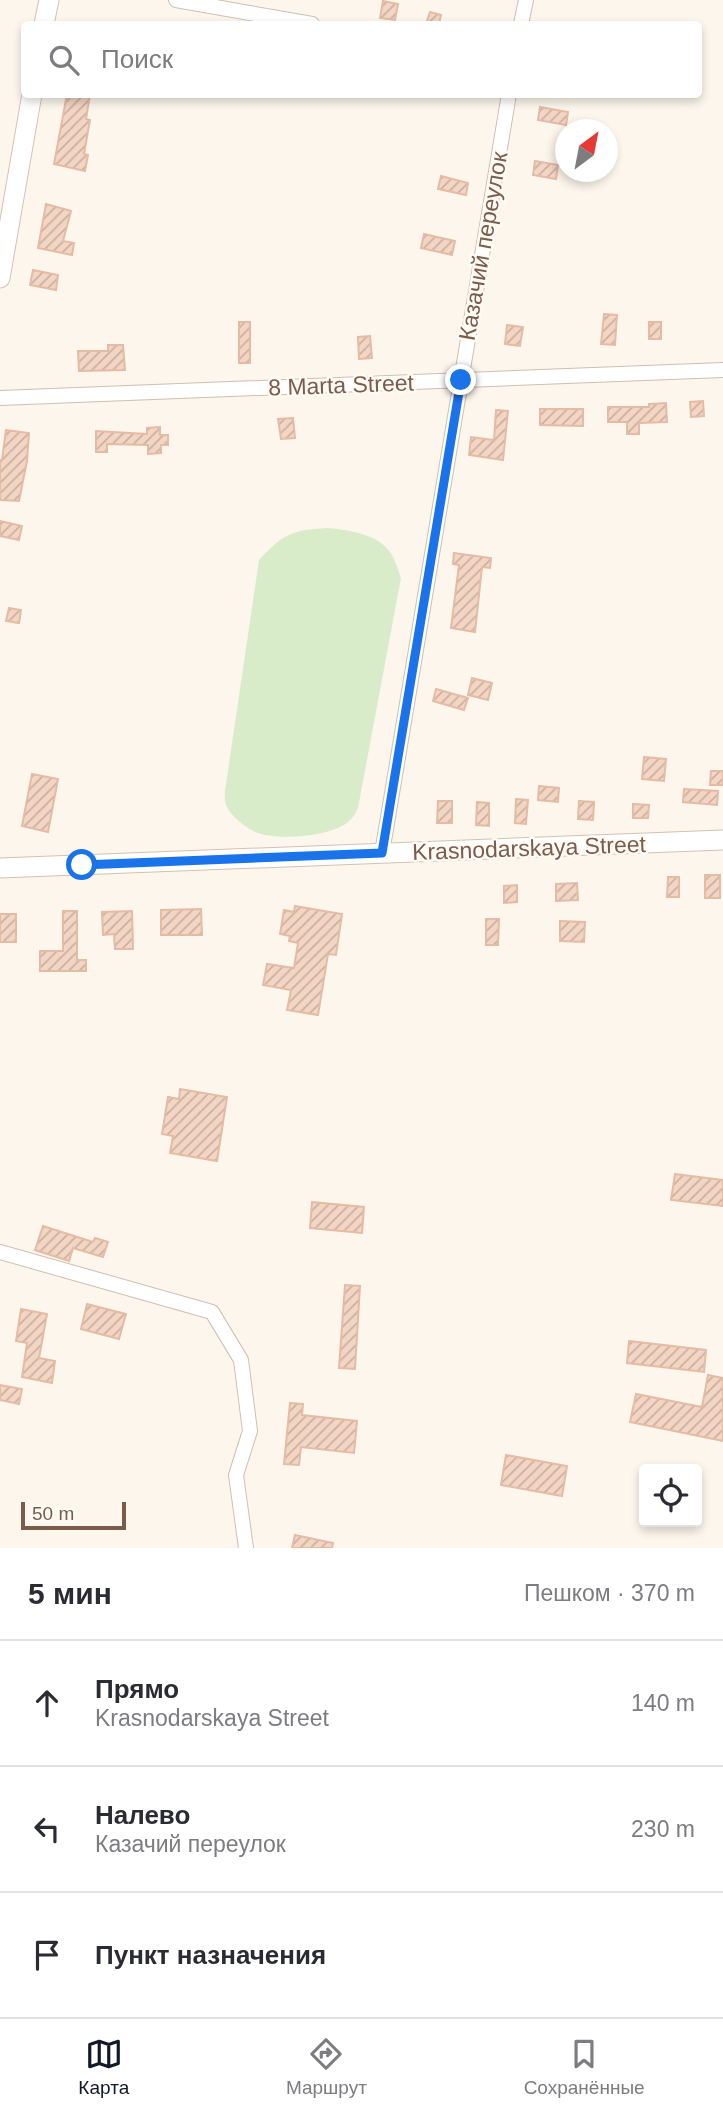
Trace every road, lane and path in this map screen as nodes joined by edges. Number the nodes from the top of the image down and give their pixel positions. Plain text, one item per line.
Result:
1 (48, 0) edge
2 (176, 0) edge
3 (526, 0) edge
4 (44, 21) edge
5 (295, 21) edge
6 (522, 21) edge
7 (31, 98) edge
8 (508, 98) edge
9 (0, 278) edge
10 (723, 370) edge
11 (461, 380) junction
12 (0, 398) edge
13 (723, 840) edge
14 (382, 853) junction
15 (0, 868) edge
16 (0, 1252) edge
17 (246, 1548) edge

1 - 4 street
2 - 5 street
3 - 6 street
7 - 9 street
8 - 11 street, Казачий переулок
10 - 11 street, 8 Marta Street
11 - 12 street, 8 Marta Street
11 - 14 street, Казачий переулок
13 - 14 street, Krasnodarskaya Street
14 - 15 street, Krasnodarskaya Street
16 - 17 street

